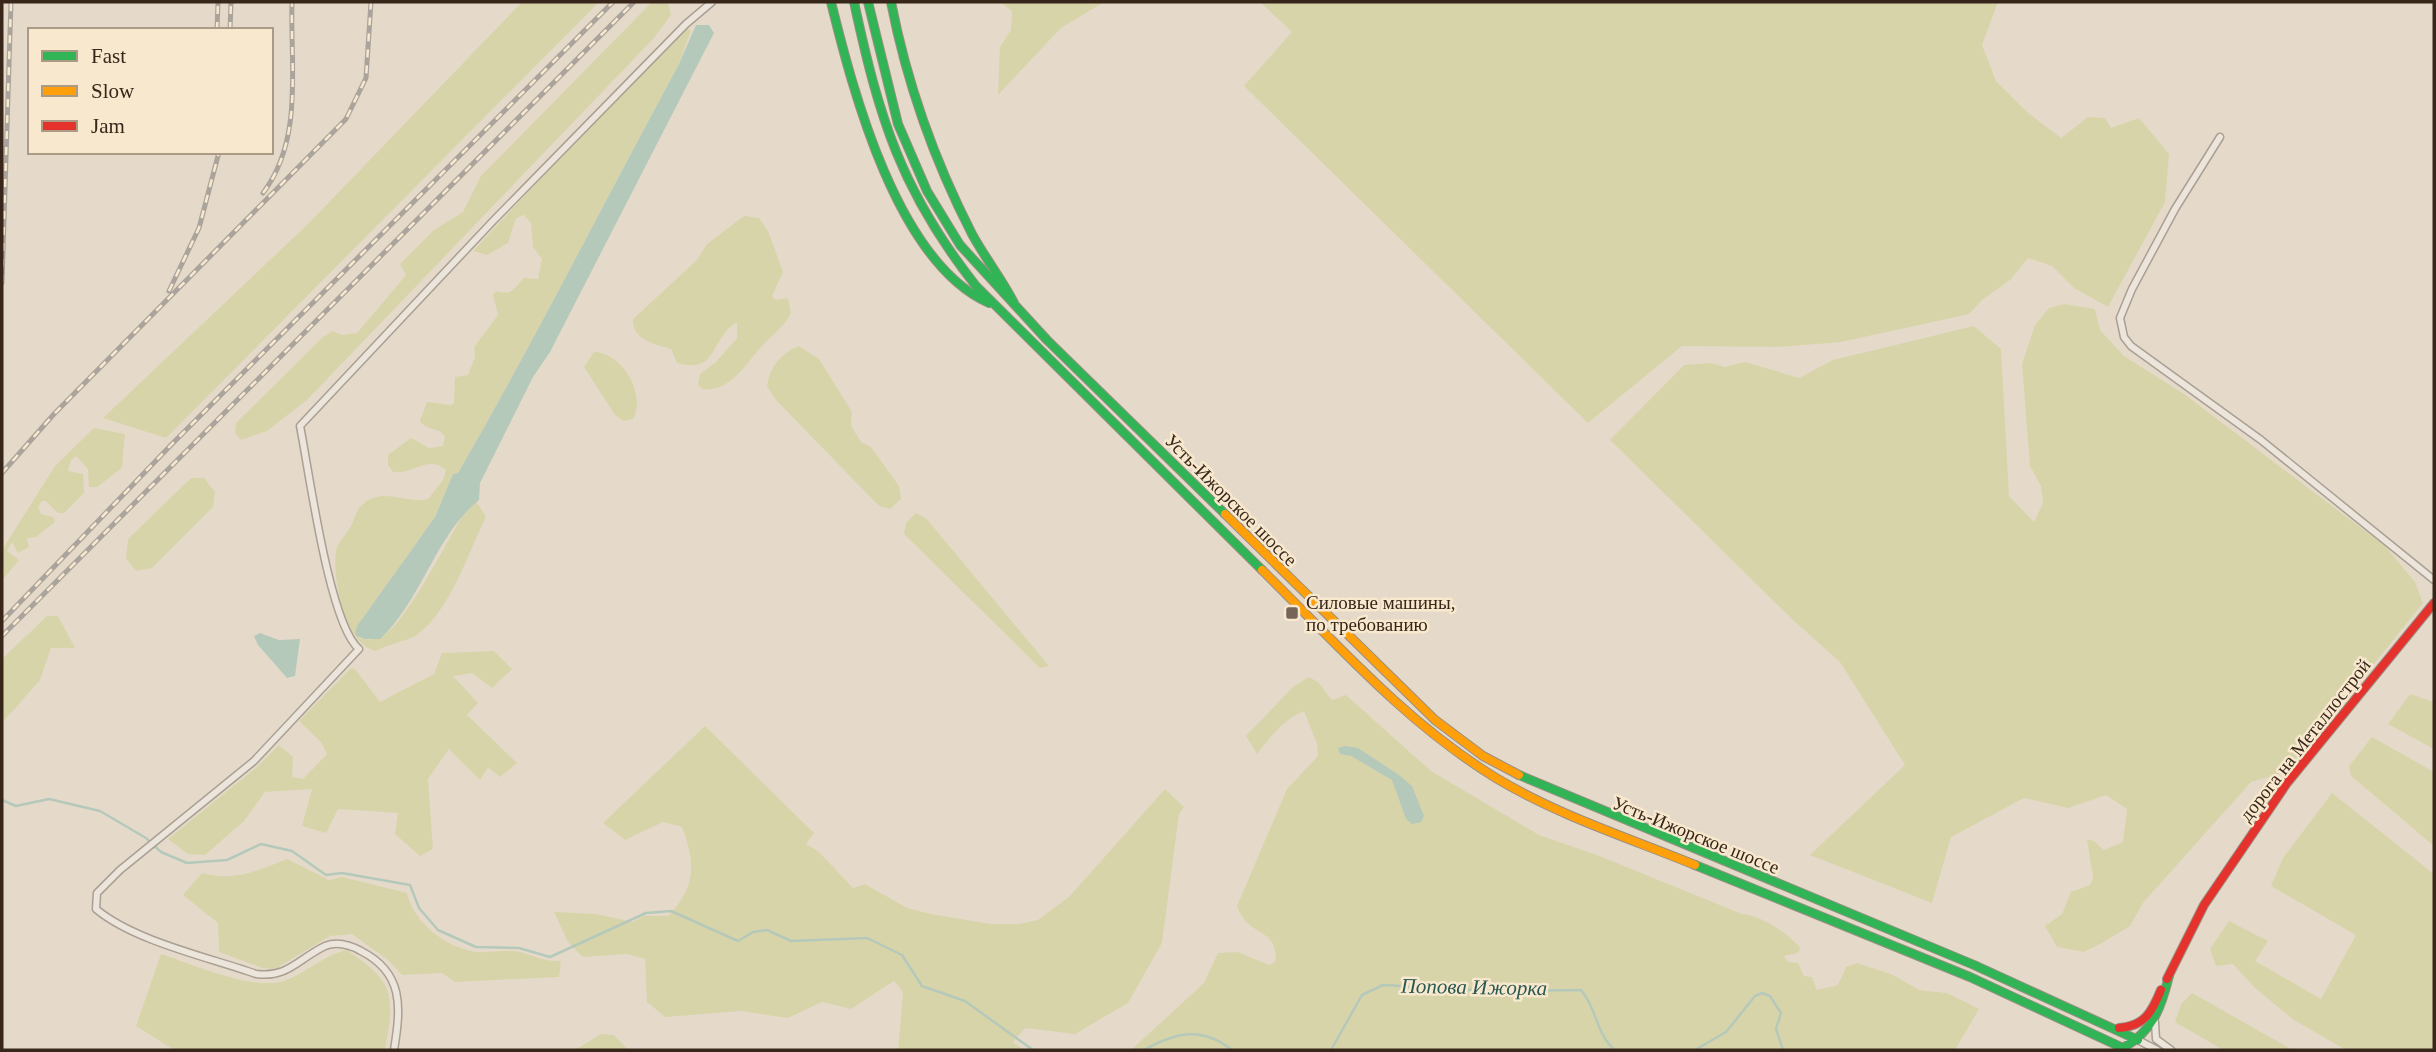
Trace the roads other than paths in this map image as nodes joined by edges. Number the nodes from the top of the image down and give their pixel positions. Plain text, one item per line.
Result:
1 (712, 2) edge
2 (831, 2) edge
3 (854, 2) edge
4 (868, 2) edge
5 (891, 2) edge
6 (2220, 137) dead end
7 (992, 304) junction
8 (1016, 309) junction
9 (2434, 580) edge
10 (2434, 603) edge
11 (2169, 976) junction
12 (2155, 1022) junction
13 (2117, 1028) junction
14 (2138, 1040) junction
15 (2125, 1049) edge
16 (394, 1050) edge
17 (2157, 1050) edge
18 (2171, 1050) edge

1 - 16 street
2 - 7 street
3 - 7 street, Усть-Ижорское шоссе
4 - 8 street, Усть-Ижорское шоссе
5 - 8 street
6 - 9 street
7 - 15 street, Усть-Ижорское шоссе
8 - 13 street, Усть-Ижорское шоссе
10 - 11 street, дорога на Металлострой
11 - 12 street, дорога на Металлострой
11 - 13 street, дорога на Металлострой
12 - 14 street, дорога на Металлострой
12 - 18 street
13 - 14 street, Усть-Ижорское шоссе
14 - 15 street, дорога на Металлострой
14 - 17 street, Усть-Ижорское шоссе

